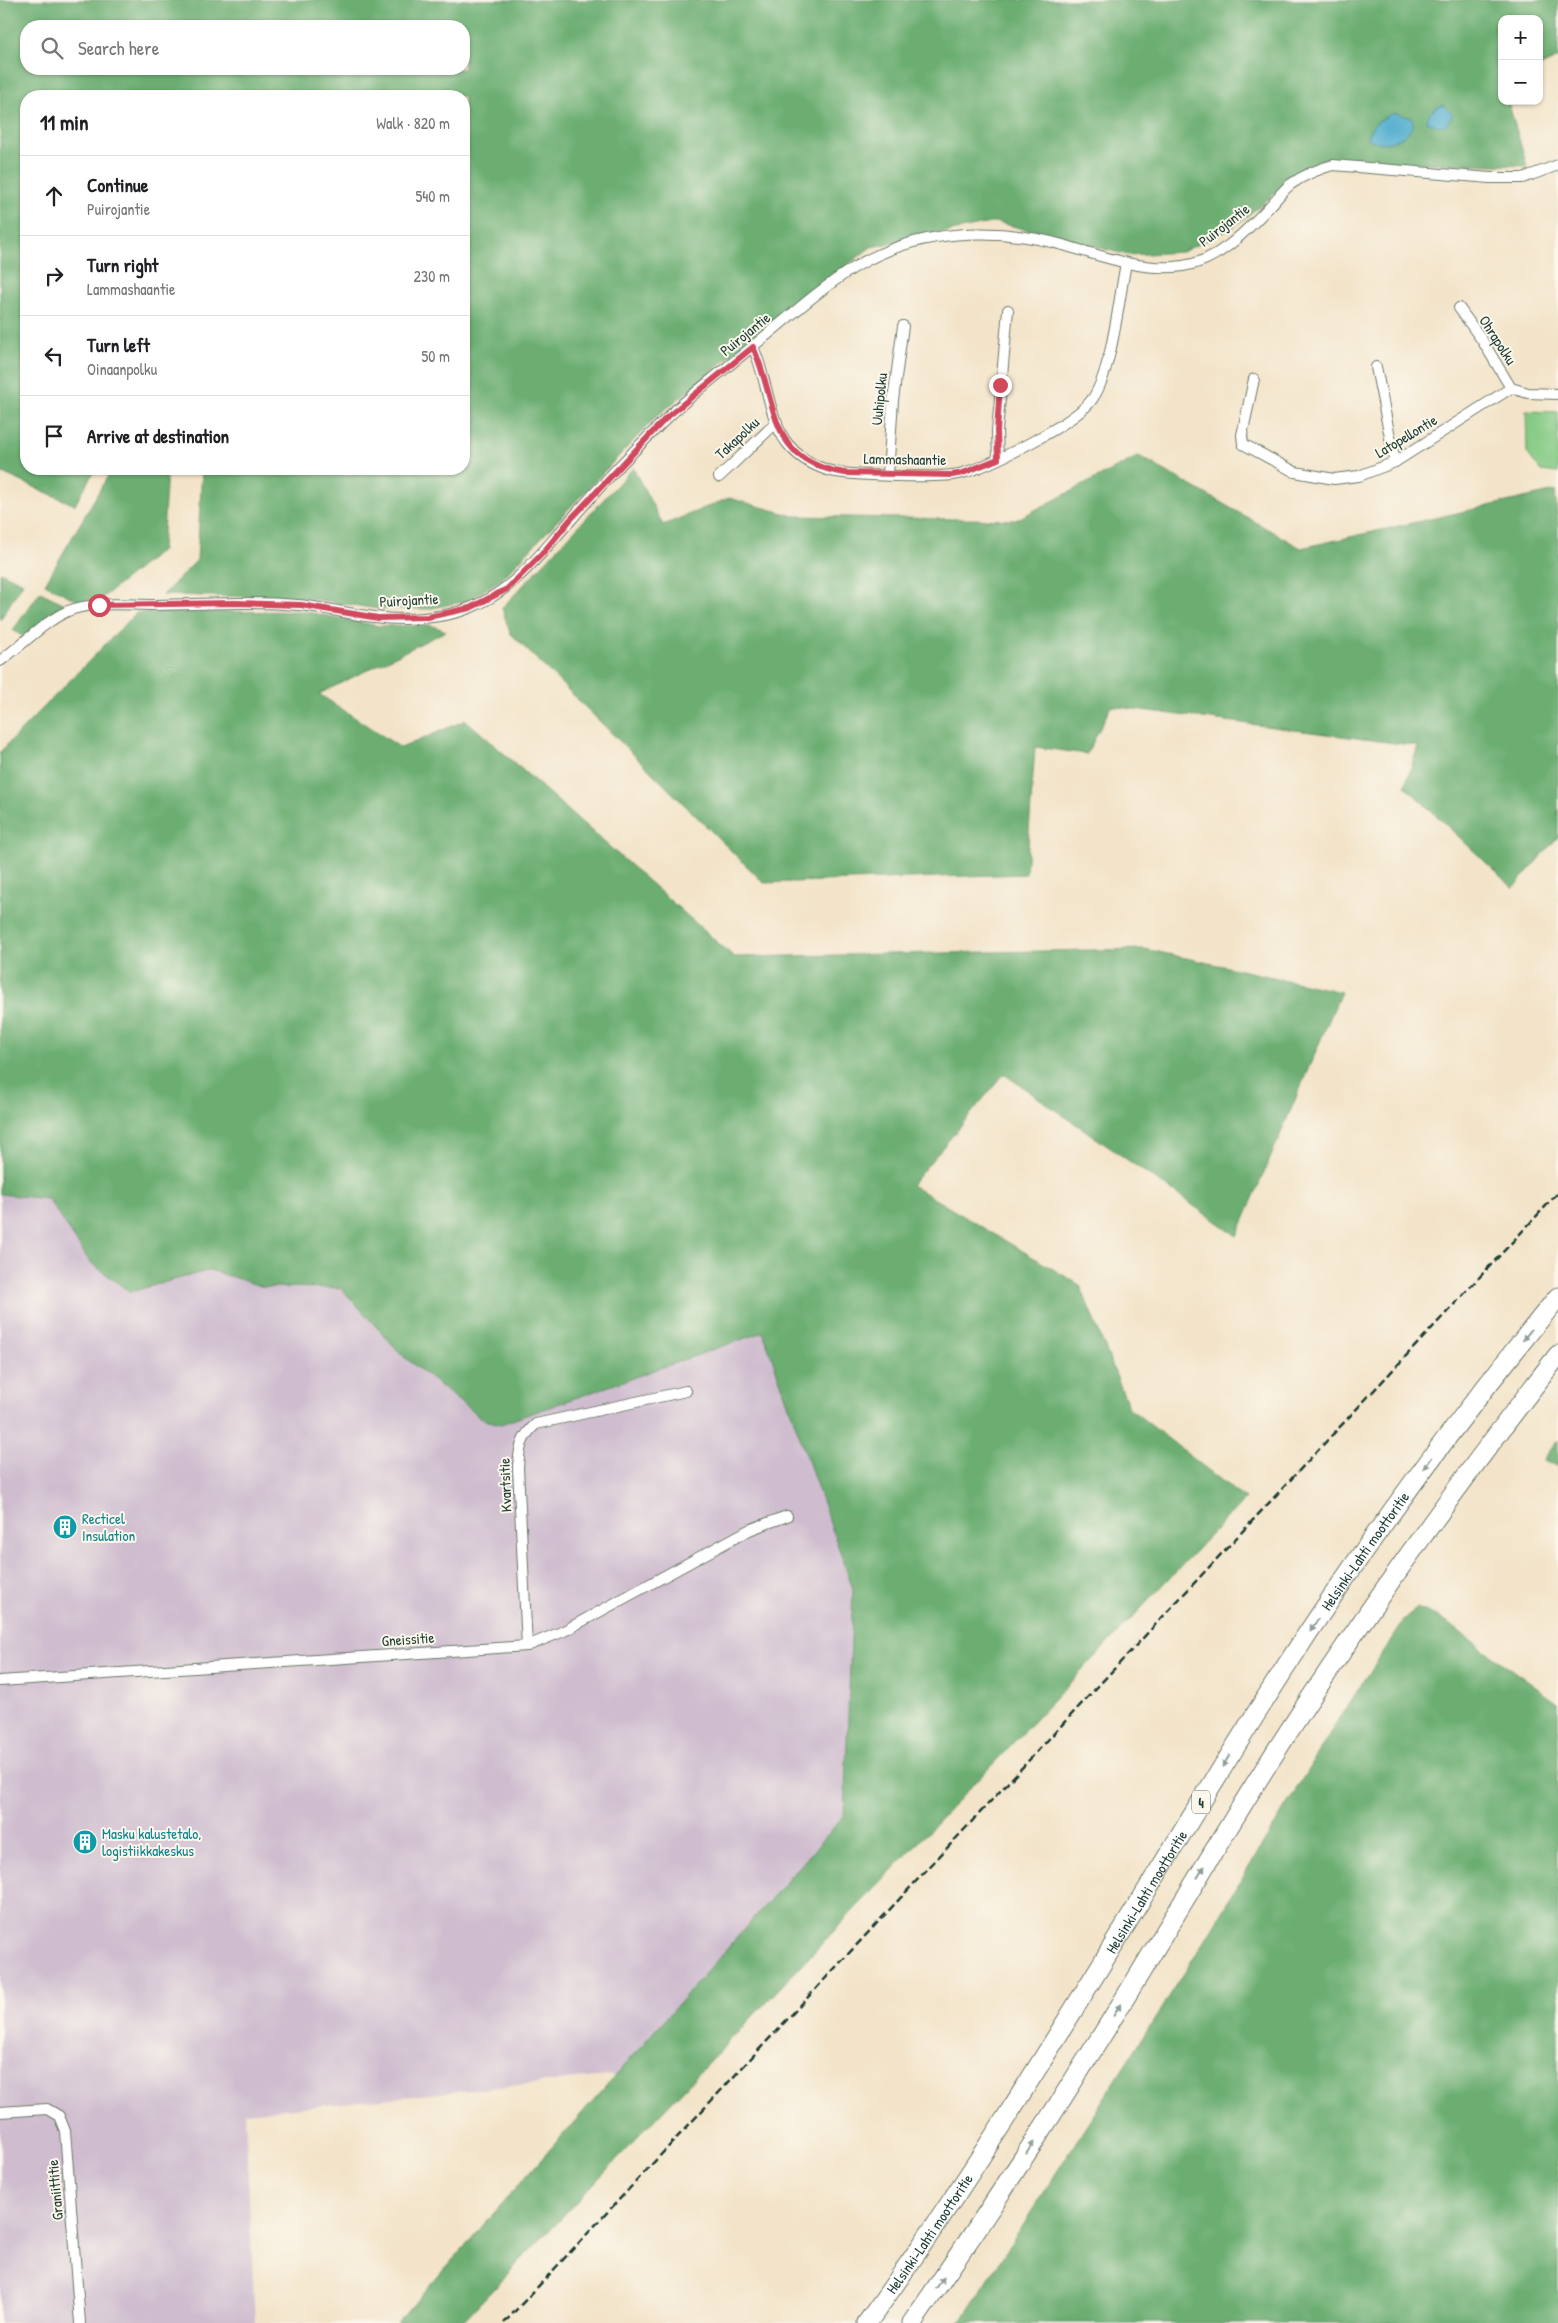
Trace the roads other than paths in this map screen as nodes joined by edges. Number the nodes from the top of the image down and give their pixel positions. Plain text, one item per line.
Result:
1 (1558, 165) edge
2 (1126, 263) junction
3 (1459, 308) dead end
4 (1008, 310) dead end
5 (903, 326) dead end
6 (753, 347) junction
7 (1376, 367) dead end
8 (1254, 379) dead end
9 (1511, 388) junction
10 (1558, 394) edge
11 (777, 422) junction
12 (998, 459) junction
13 (1395, 462) junction
14 (888, 474) junction
15 (719, 477) dead end
16 (0, 661) edge
17 (1558, 1297) edge
18 (1558, 1355) edge
19 (686, 1391) dead end
20 (788, 1516) dead end
21 (527, 1646) junction
22 (0, 1681) edge
23 (0, 2112) edge
24 (80, 2323) edge
25 (867, 2323) edge
26 (912, 2323) edge

1 - 2 street, Puirojantie
2 - 6 street, Puirojantie
2 - 12 street, Lammashaantie
3 - 9 street, Ohrapolku
4 - 12 street
5 - 14 street, Uuhipolku
6 - 11 street, Lammashaantie
6 - 16 street, Puirojantie
7 - 13 street
8 - 13 street, Latopellontie
9 - 10 street
9 - 13 street, Latopellontie
11 - 14 street, Lammashaantie
11 - 15 street, Takapolku
12 - 14 street, Lammashaantie
17 -> 25 highway, Helsinki-Lahti moottoritie / 4
26 -> 18 highway
19 - 21 street, Kvartsitie
20 - 21 street, Gneissitie
21 - 22 street, Gneissitie
23 - 24 street, Graniittitie

